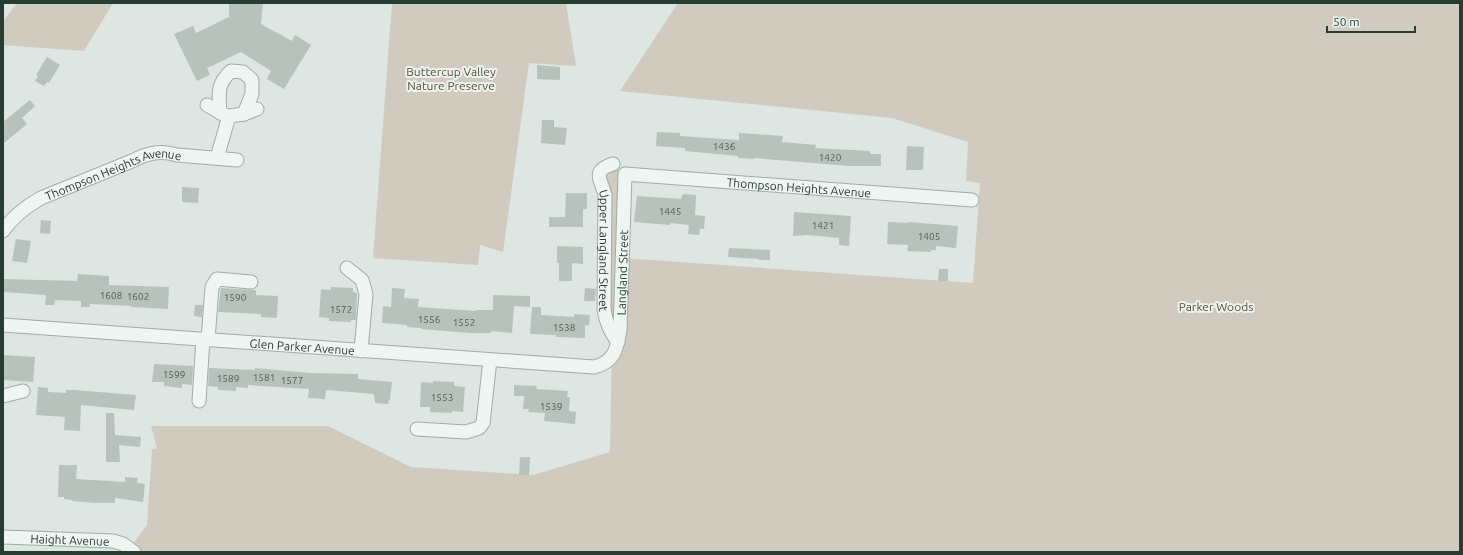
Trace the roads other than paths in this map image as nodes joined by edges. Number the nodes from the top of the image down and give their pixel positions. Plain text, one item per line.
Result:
1 (207, 105) dead end
2 (257, 109) dead end
3 (244, 114) junction
4 (225, 115) junction
5 (217, 158) junction
6 (237, 160) dead end
7 (613, 164) dead end
8 (625, 174) joint
9 (972, 200) dead end
10 (3, 231) edge
11 (347, 268) dead end
12 (251, 282) dead end
13 (3, 325) edge
14 (206, 340) junction
15 (618, 342) junction
16 (361, 350) junction
17 (490, 360) junction
18 (602, 365) joint
19 (23, 391) dead end
20 (3, 396) edge
21 (199, 401) dead end
22 (417, 429) dead end
23 (3, 537) edge
24 (134, 552) edge

1 - 4 street
2 - 3 street
3 - 4 street
3 - 4 street
4 - 5 street
5 - 6 street, Thompson Heights Avenue
5 - 10 street, Thompson Heights Avenue
7 - 15 street, Upper Langland Street
8 - 9 street, Thompson Heights Avenue
8 - 15 street, Langland Street
11 - 16 street
12 - 14 street
13 - 14 street, Glen Parker Avenue
14 - 16 street, Glen Parker Avenue
14 - 21 street
15 - 18 street, Langland Street
16 - 17 street, Glen Parker Avenue
17 - 18 street, Glen Parker Avenue
17 - 22 street
19 - 20 street
23 - 24 street, Haight Avenue

